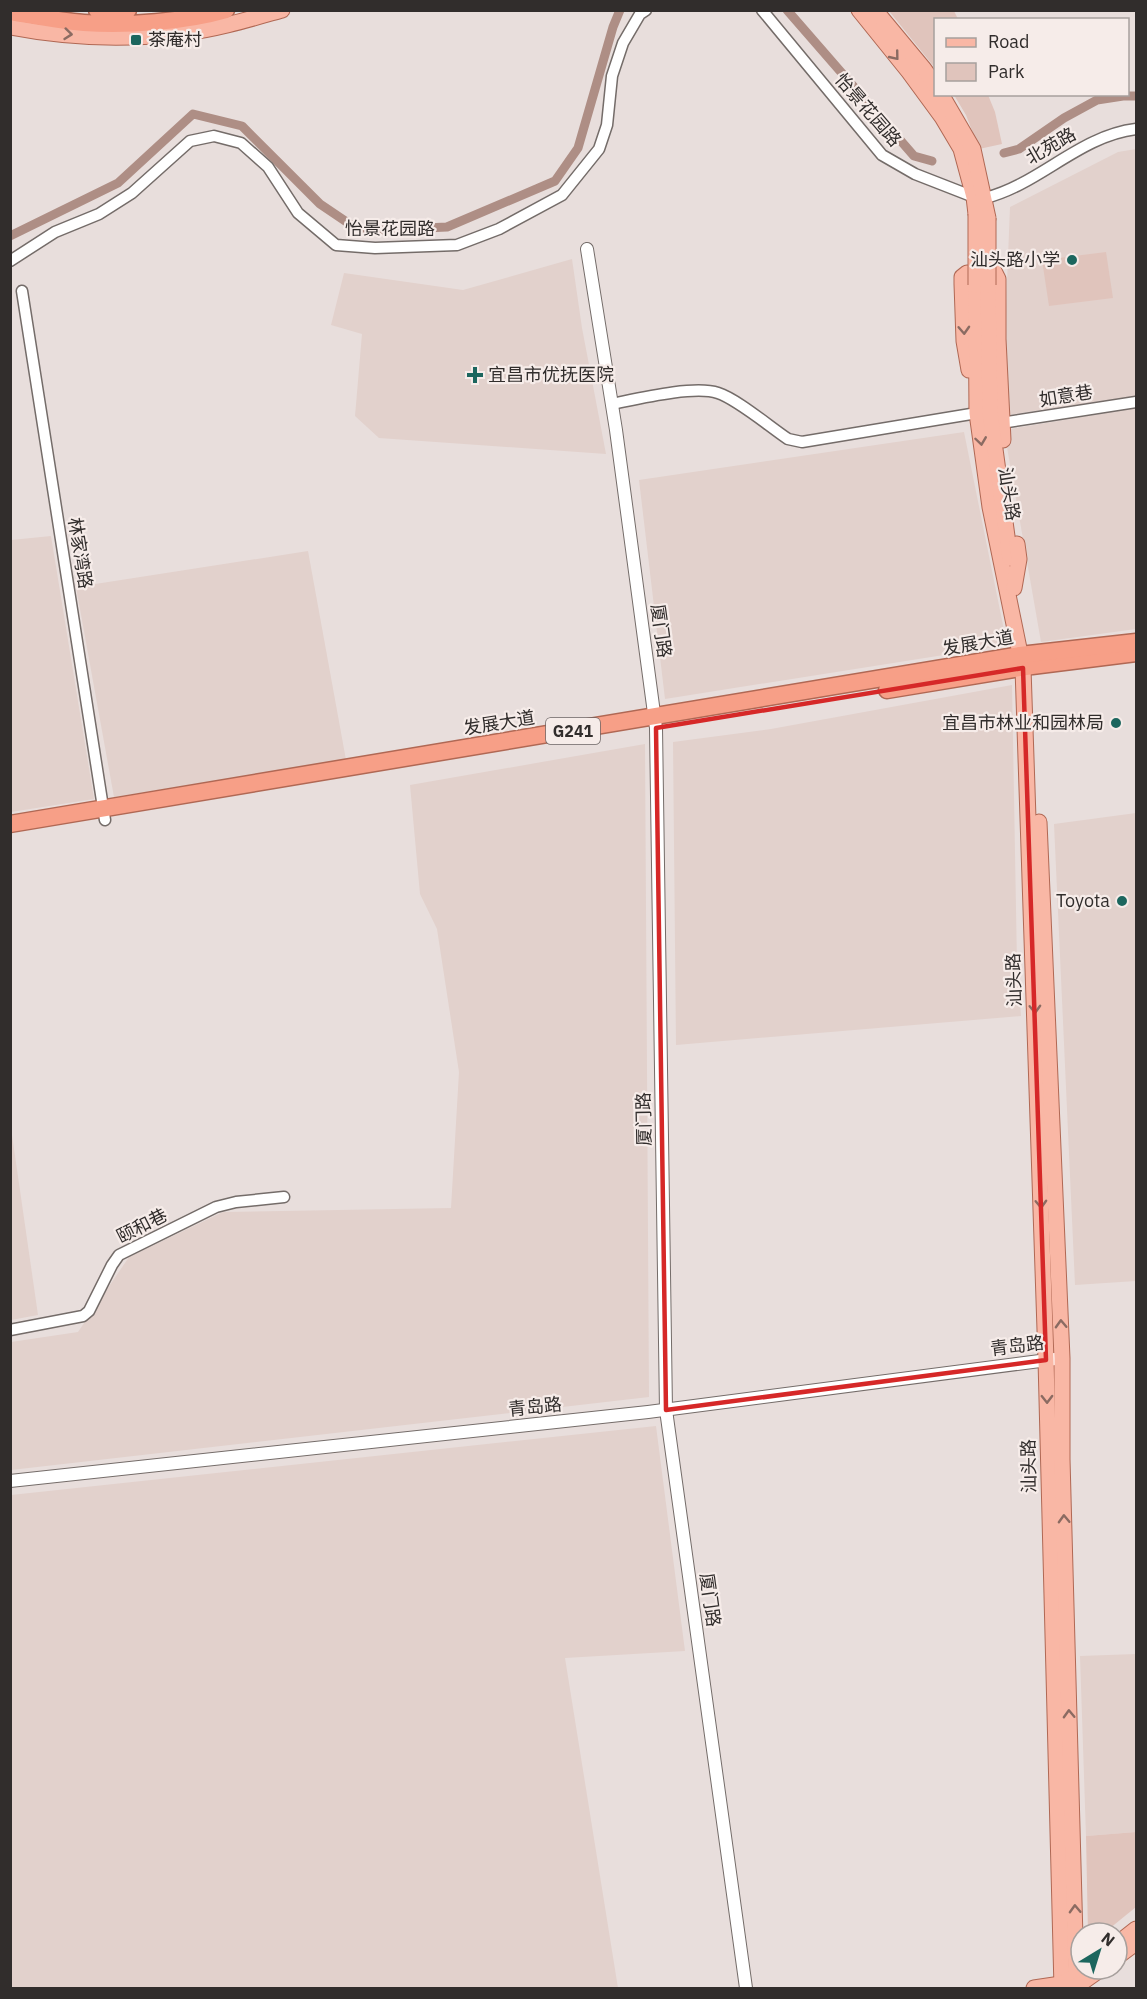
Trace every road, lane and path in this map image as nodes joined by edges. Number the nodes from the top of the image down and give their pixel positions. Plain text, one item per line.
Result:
1 (97, 10) edge
2 (128, 10) edge
3 (226, 10) edge
4 (282, 10) edge
5 (646, 10) edge
6 (762, 10) edge
7 (858, 10) edge
8 (875, 10) edge
9 (10, 12) edge
10 (10, 27) edge
11 (934, 83) edge
12 (942, 96) edge
13 (1137, 129) edge
14 (979, 197) junction
15 (587, 249) dead end
16 (10, 261) edge
17 (981, 279) junction
18 (22, 291) dead end
19 (1137, 402) edge
20 (612, 404) junction
21 (977, 413) junction
22 (1001, 423) junction
23 (1014, 588) junction
24 (1137, 642) edge
25 (1137, 654) edge
26 (1026, 661) junction
27 (655, 723) junction
28 (105, 814) junction
29 (10, 824) edge
30 (10, 835) edge
31 (284, 1197) dead end
32 (10, 1330) edge
33 (1062, 1358) junction
34 (1046, 1360) junction
35 (666, 1410) junction
36 (10, 1481) edge
37 (1073, 1983) edge
38 (746, 1989) edge
39 (1035, 1989) edge

1 - 2 highway
3 - 9 highway
10 -> 4 main road
5 - 16 street, 怡景花园路
6 - 14 street, 怡景花园路
7 -> 14 main road, 汕头路
8 - 11 main road
12 - 14 main road, 汕头路
13 - 14 street, 北苑路
14 - 17 main road, 汕头路, bridge
15 - 20 street, 厦门路
17 -> 21 main road, 汕头路
17 - 22 main road
17 - 23 main road, 汕头路
18 - 28 street, 林家湾路
19 - 22 street, 如意巷
20 - 21 street
20 - 27 street, 厦门路
21 -> 26 main road, 汕头路
22 - 23 main road
23 - 26 main road, 汕头路
24 - 26 highway, 发展大道 / G241
25 - 26 highway, 发展大道 / G241
26 - 27 highway, 发展大道 / G241
33 -> 26 main road, 汕头路
26 -> 34 main road, 汕头路
27 - 28 highway, 发展大道 / G241
27 - 35 street, 厦门路
28 - 29 highway, 发展大道 / G241
28 - 30 highway, 发展大道 / G241
31 - 32 street, 颐和巷
33 - 34 street, 青岛路
37 -> 33 main road, 汕头路
34 - 35 street, 青岛路
34 -> 37 main road, 汕头路
35 - 36 street, 青岛路
35 - 38 street, 厦门路
37 - 39 main road

